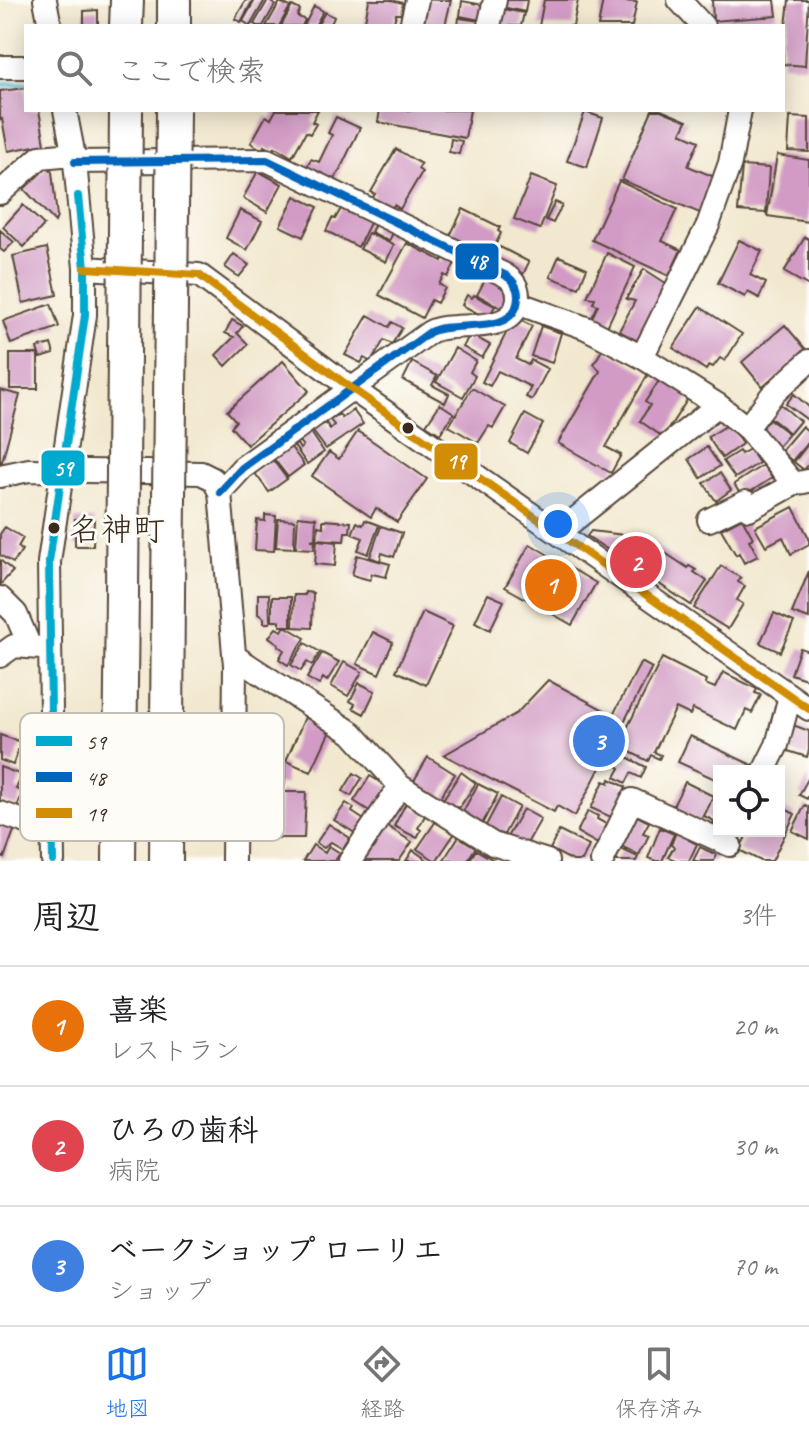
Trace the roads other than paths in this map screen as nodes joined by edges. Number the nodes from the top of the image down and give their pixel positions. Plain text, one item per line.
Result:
1 (45, 0) edge
2 (127, 0) edge
3 (174, 0) edge
4 (417, 0) edge
5 (495, 0) edge
6 (679, 0) edge
7 (50, 24) edge
8 (126, 24) edge
9 (174, 24) edge
10 (411, 24) edge
11 (489, 24) edge
12 (701, 24) edge
13 (0, 67) edge
14 (24, 67) edge
15 (65, 112) edge
16 (126, 112) edge
17 (173, 112) edge
18 (740, 112) edge
19 (74, 158) junction
20 (0, 193) edge
21 (85, 268) junction
22 (517, 303) junction
23 (642, 357) junction
24 (809, 361) edge
25 (351, 388) junction
26 (718, 405) junction
27 (747, 428) junction
28 (63, 471) junction
29 (0, 476) edge
30 (802, 482) edge
31 (220, 492) junction
32 (709, 520) dead end
33 (558, 533) junction
34 (0, 598) edge
35 (40, 648) junction
36 (0, 656) edge
37 (234, 656) junction
38 (790, 696) junction
39 (809, 709) edge
40 (45, 713) edge
41 (121, 713) edge
42 (167, 713) edge
43 (234, 713) edge
44 (767, 765) edge
45 (400, 786) junction
46 (0, 813) edge
47 (20, 820) edge
48 (119, 841) edge
49 (166, 841) edge
50 (233, 841) edge
51 (730, 846) edge
52 (119, 861) edge
53 (166, 861) edge
54 (233, 861) edge
55 (350, 861) edge
56 (547, 861) edge
57 (602, 861) edge

1 - 7 street
2 - 8 highway
3 - 9 highway
4 - 10 street
5 - 11 street
6 - 12 street
13 - 14 street
15 - 19 street
16 - 41 highway, bridge
17 - 42 highway, bridge
18 - 23 street
19 - 20 street
19 - 21 street
19 - 22 street
21 - 25 street
21 - 28 street
22 - 23 street
22 - 25 street
23 - 26 street
24 - 27 street
25 - 31 street
25 - 33 street
26 - 27 street
26 - 33 street
27 - 30 street
28 - 29 street
28 - 31 street
28 - 35 street
30 - 32 street
31 - 37 street
33 - 38 street
34 - 35 street
35 - 36 street
35 - 40 street
37 - 43 street
37 - 45 street
38 - 39 street
38 - 44 street
45 - 55 street
45 - 56 street
46 - 47 street
48 - 52 highway, bridge
49 - 53 highway, bridge
50 - 54 street
51 - 57 street

